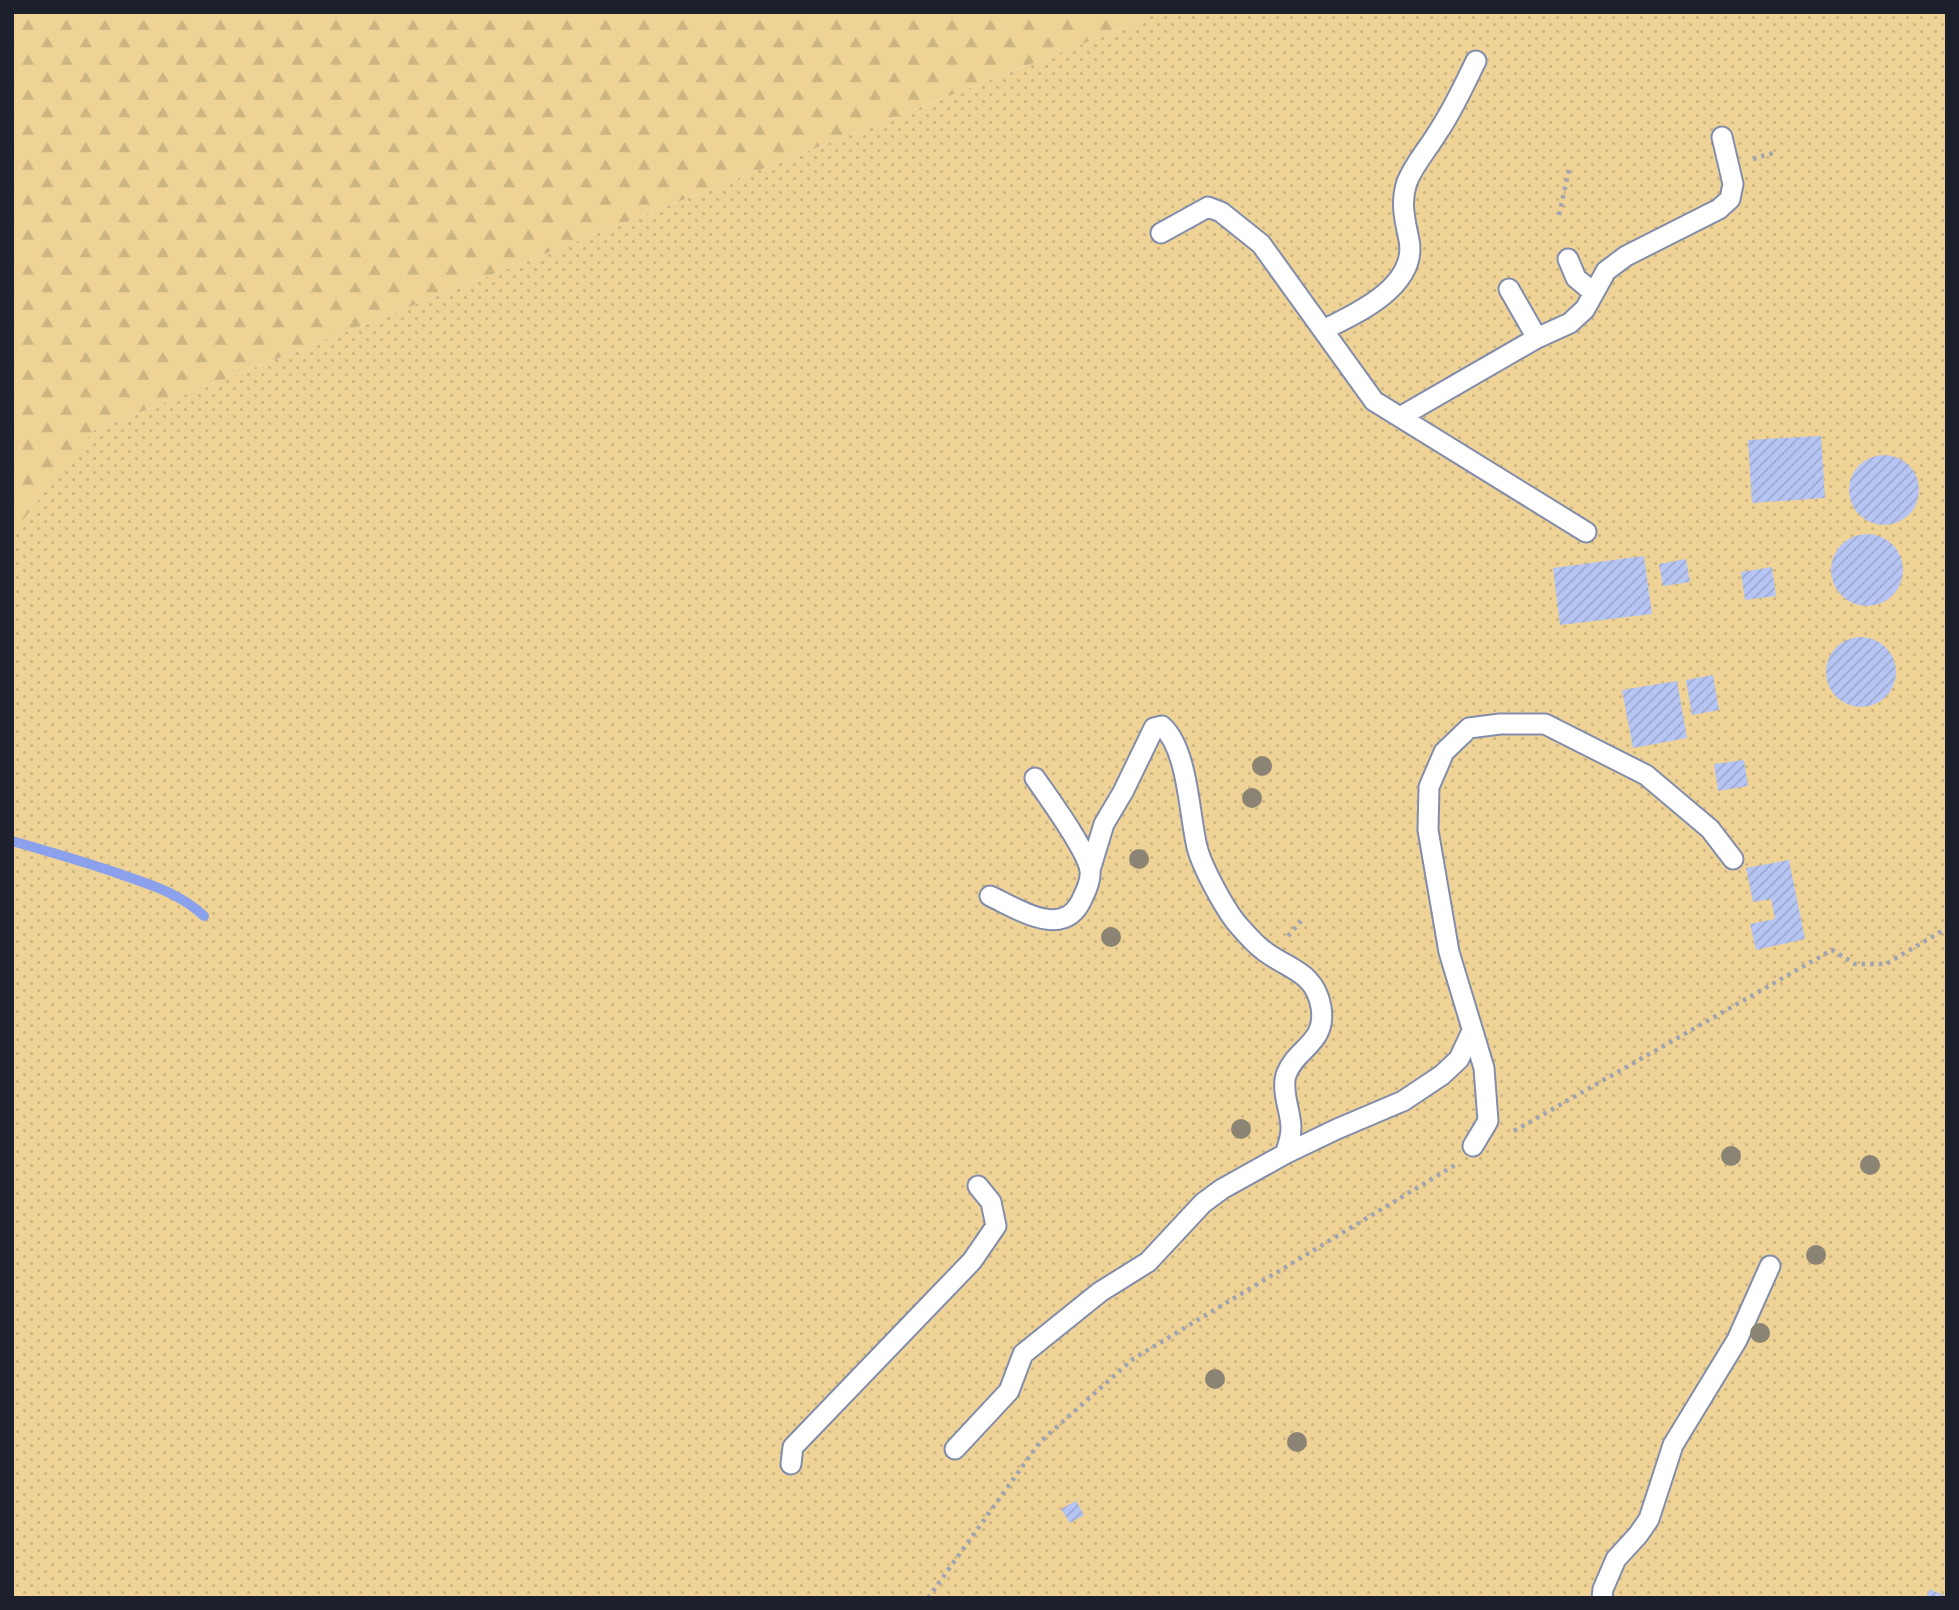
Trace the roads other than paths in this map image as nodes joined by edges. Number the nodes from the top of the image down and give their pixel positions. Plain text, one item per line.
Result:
1 (1476, 61) dead end
2 (1722, 137) dead end
3 (1161, 233) dead end
4 (1568, 259) dead end
5 (1509, 289) dead end
6 (1594, 293) junction
7 (1323, 330) junction
8 (1537, 338) junction
9 (1400, 417) junction
10 (1586, 532) dead end
11 (1035, 778) dead end
12 (1733, 859) dead end
13 (1090, 870) junction
14 (990, 896) dead end
15 (1472, 1031) junction
16 (1469, 1153) road end
17 (1286, 1154) junction
18 (978, 1186) dead end
19 (1770, 1266) dead end
20 (956, 1450) dead end
21 (791, 1464) dead end
22 (1602, 1598) edge

1 - 7 lane
2 - 6 lane
3 - 7 lane
4 - 6 lane
5 - 8 lane
6 - 8 lane
7 - 9 lane
8 - 9 lane
9 - 10 lane
11 - 13 lane
12 - 15 lane
13 - 14 lane
13 - 17 lane
15 - 16 lane
15 - 17 lane
17 - 20 lane
18 - 21 lane
19 - 22 lane

